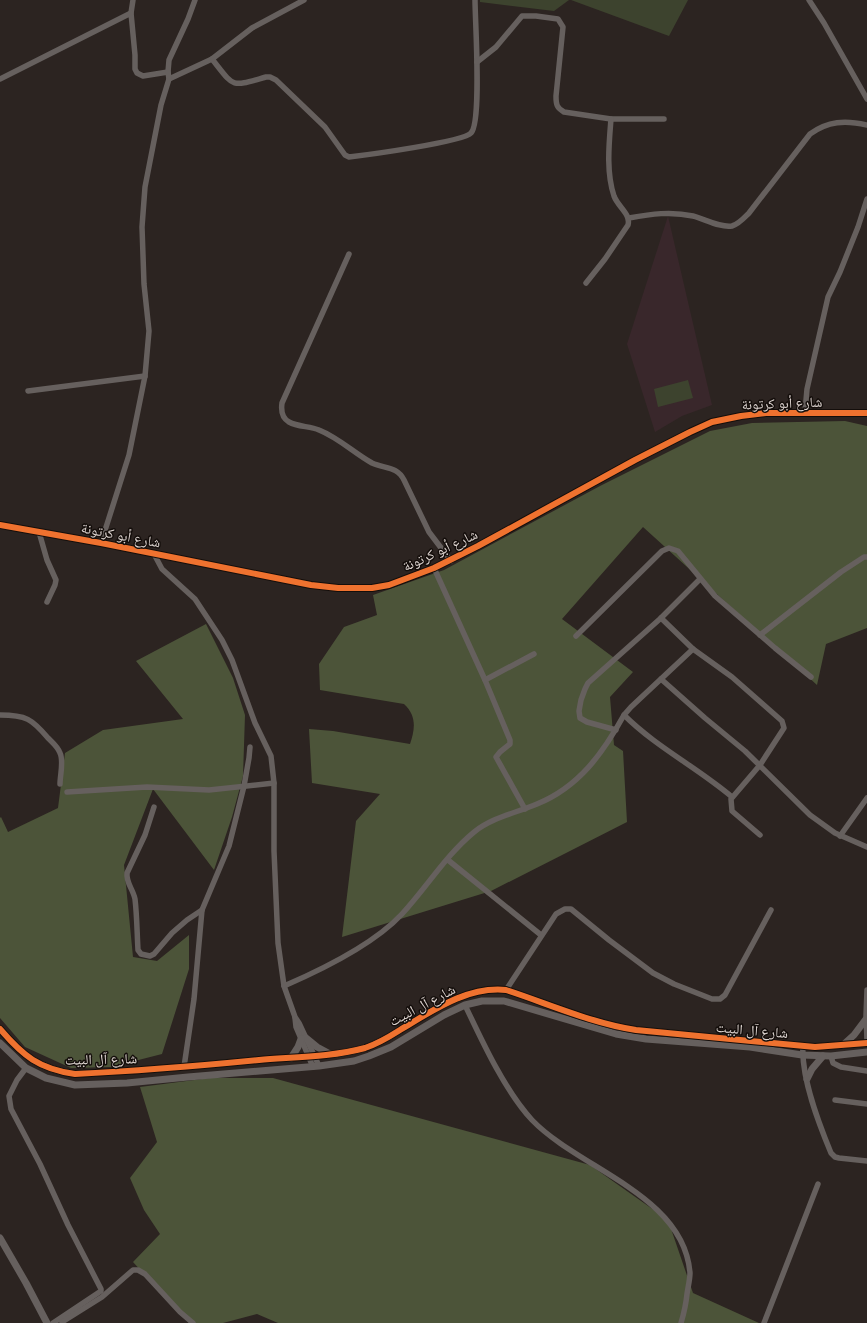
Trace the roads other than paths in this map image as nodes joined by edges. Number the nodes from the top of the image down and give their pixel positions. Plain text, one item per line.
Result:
1 (133, 0) edge
2 (195, 0) edge
3 (304, 0) edge
4 (475, 0) edge
5 (809, 0) edge
6 (131, 13) junction
7 (212, 59) junction
8 (477, 62) junction
9 (168, 72) junction
10 (0, 79) edge
11 (169, 79) junction
12 (867, 99) edge
13 (664, 119) dead end
14 (611, 120) junction
15 (867, 125) edge
16 (867, 199) edge
17 (629, 218) junction
18 (349, 254) dead end
19 (586, 283) dead end
20 (145, 376) junction
21 (28, 391) dead end
22 (804, 412) junction
23 (867, 413) edge
24 (0, 525) edge
25 (39, 532) junction
26 (101, 543) junction
27 (154, 554) junction
28 (867, 557) edge
29 (451, 561) junction
30 (434, 568) junction
31 (700, 579) junction
32 (46, 602) dead end
33 (661, 618) junction
34 (760, 635) junction
35 (576, 636) dead end
36 (693, 648) junction
37 (534, 654) dead end
38 (812, 677) dead end
39 (661, 679) junction
40 (485, 680) junction
41 (0, 715) edge
42 (624, 715) junction
43 (616, 730) junction
44 (250, 747) dead end
45 (760, 765) junction
46 (274, 783) junction
47 (60, 784) dead end
48 (244, 786) junction
49 (67, 792) dead end
50 (732, 797) junction
51 (867, 798) edge
52 (154, 807) dead end
53 (525, 809) junction
54 (760, 835) dead end
55 (840, 836) junction
56 (867, 846) edge
57 (448, 860) junction
58 (202, 910) junction
59 (772, 910) dead end
60 (541, 935) junction
61 (284, 986) junction
62 (506, 990) junction
63 (867, 990) edge
64 (465, 1005) junction
65 (866, 1022) edge
66 (0, 1029) edge
67 (303, 1039) junction
68 (867, 1041) edge
69 (0, 1043) edge
70 (843, 1045) junction
71 (803, 1046) junction
72 (867, 1052) edge
73 (330, 1054) junction
74 (802, 1055) junction
75 (312, 1056) junction
76 (823, 1056) junction
77 (831, 1056) junction
78 (291, 1058) junction
79 (316, 1066) junction
80 (184, 1067) junction
81 (26, 1068) junction
82 (867, 1071) edge
83 (807, 1079) junction
84 (835, 1100) dead end
85 (867, 1104) edge
86 (867, 1161) edge
87 (818, 1184) dead end
88 (0, 1238) edge
89 (47, 1323) edge
90 (53, 1323) edge
91 (60, 1323) edge
92 (193, 1323) edge
93 (680, 1323) edge
94 (764, 1323) edge

1 - 6 street
2 - 9 street
3 - 7 street
4 - 8 street
5 - 12 street
6 - 9 street
6 - 10 street
7 - 8 street
7 - 11 street
8 - 14 street
9 - 11 street
11 - 20 street
13 - 14 street
14 - 17 street
15 - 17 street
16 - 22 street
17 - 19 street
18 - 29 street
20 - 21 street
20 - 26 street
22 - 23 street, شارع أبو كرتونة
22 - 29 street, شارع أبو كرتونة
24 - 25 street, شارع أبو كرتونة
25 - 26 street, شارع أبو كرتونة
25 - 32 street
26 - 27 street, شارع أبو كرتونة
27 - 30 street, شارع أبو كرتونة
27 - 46 street
28 - 34 street
29 - 30 street, شارع أبو كرتونة
30 - 40 street
31 - 33 street
31 - 34 street
31 - 35 street
33 - 36 street
33 - 43 street
34 - 38 street
36 - 39 street
36 - 45 street
37 - 40 street
39 - 42 street
39 - 45 street
40 - 53 street
41 - 47 street
42 - 43 street
42 - 50 street
43 - 53 street
44 - 48 street
45 - 50 street
45 - 55 street
46 - 48 street
46 - 61 street
48 - 49 street
48 - 58 street
50 - 54 street
51 - 55 street
52 - 58 street
53 - 57 street
55 - 56 street
57 - 60 street
57 - 61 street
58 - 80 street
59 - 60 street
60 - 62 street
61 - 67 street
62 - 71 street, شارع آل البيت
62 - 73 street, شارع آل البيت
63 - 65 street
64 - 74 street, شارع آل البيت
64 - 79 street, شارع آل البيت
64 - 93 street
65 - 68 street
65 - 70 street
66 - 80 street, شارع آل البيت
67 - 73 street
67 - 75 street
67 - 78 street
68 - 70 street, شارع آل البيت
69 - 81 street, شارع آل البيت
70 - 71 street, شارع آل البيت
71 - 74 street
72 - 77 street, شارع آل البيت
73 - 75 street, شارع آل البيت
74 - 76 street, شارع آل البيت
74 - 83 street
75 - 78 street, شارع آل البيت
75 - 79 street
76 - 77 street, شارع آل البيت
76 - 83 street
77 - 82 street
78 - 80 street, شارع آل البيت
79 - 81 street, شارع آل البيت
81 - 90 street
83 - 86 street
84 - 85 street
87 - 94 street
88 - 89 street
91 - 92 street

